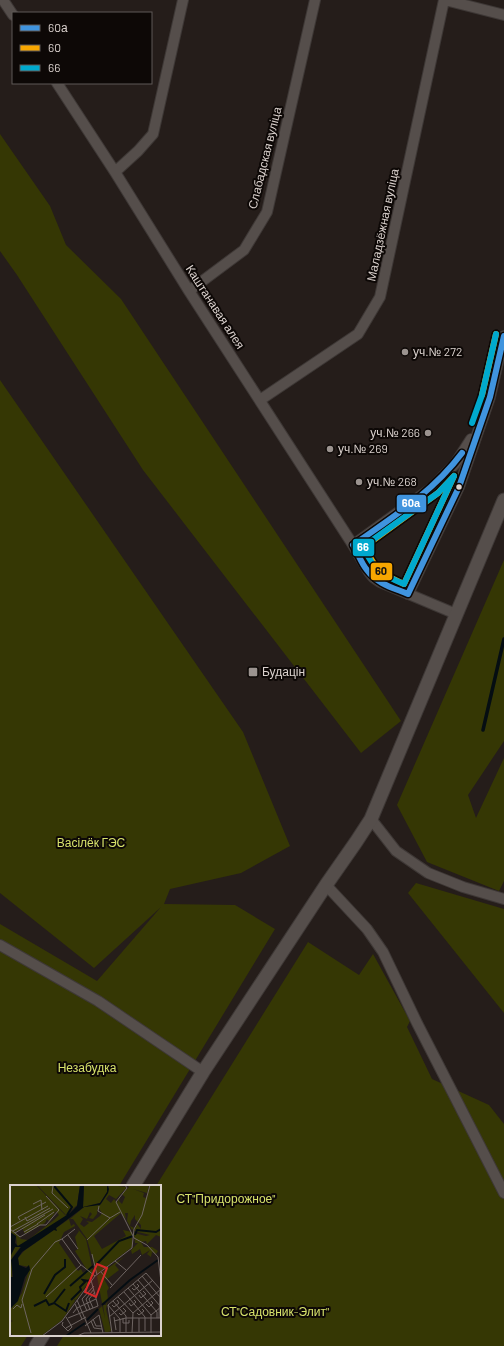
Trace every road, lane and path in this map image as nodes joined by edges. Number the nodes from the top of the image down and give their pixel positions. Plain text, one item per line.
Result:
1 (3, 0) edge
2 (184, 0) edge
3 (315, 0) edge
4 (445, 0) edge
5 (12, 14) edge
6 (504, 16) edge
7 (58, 84) edge
8 (115, 172) junction
9 (189, 291) junction
10 (504, 336) edge
11 (260, 400) junction
12 (479, 428) junction
13 (504, 500) edge
14 (353, 545) junction
15 (408, 594) junction
16 (456, 614) junction
17 (371, 819) junction
18 (326, 885) junction
19 (504, 899) edge
20 (0, 945) edge
21 (203, 1072) junction
22 (134, 1185) edge
23 (504, 1193) edge
24 (42, 1336) edge
25 (36, 1346) edge

1 - 5 street
2 - 8 street
3 - 9 street, Слабадская вуліца
4 - 6 street
4 - 11 street, Маладзёжная вуліца
7 - 8 street, Каштанавая алея
8 - 9 street, Каштанавая алея
9 - 11 street, Каштанавая алея
10 - 12 street
11 - 14 street, Каштанавая алея
12 - 14 street
12 - 15 street
13 - 16 street
14 - 15 street, Каштанавая алея
15 - 16 street, Каштанавая алея
16 - 17 street
17 - 18 street
17 - 19 street
18 - 21 street
18 - 23 street
20 - 21 street
21 - 22 street
24 - 25 street

